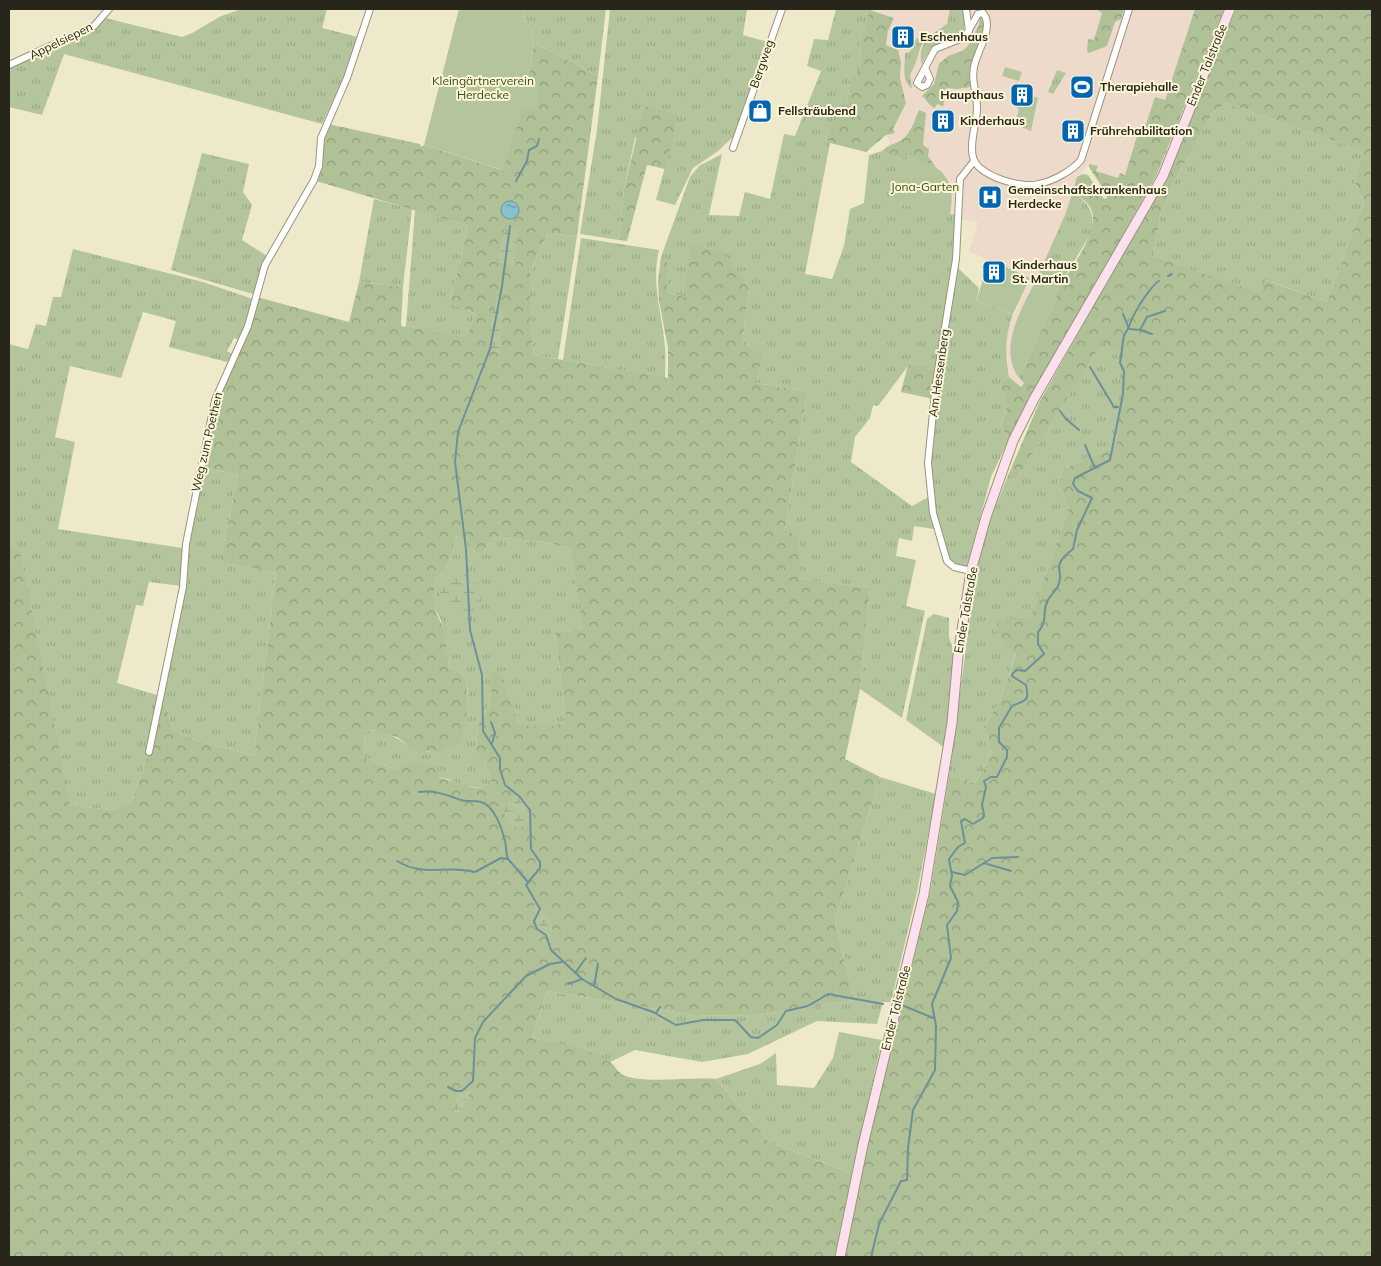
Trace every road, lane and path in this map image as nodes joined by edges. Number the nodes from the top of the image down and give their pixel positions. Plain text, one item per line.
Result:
1 (109, 9) edge
2 (370, 9) edge
3 (782, 9) edge
4 (966, 9) edge
5 (1129, 9) edge
6 (1230, 9) edge
7 (969, 31) junction
8 (9, 65) edge
9 (926, 70) dead end
10 (733, 148) dead end
11 (974, 161) junction
12 (971, 571) junction
13 (149, 752) dead end
14 (840, 1257) edge

1 - 8 street, Appelsiepen
2 - 13 street, Weg zum Poethen
3 - 10 street, Bergweg
4 - 7 street
5 - 11 street
6 - 12 main road, Ender Talstraße
7 - 9 street
7 - 11 street
11 - 12 street, Am Hessenberg
12 - 14 main road, Ender Talstraße

